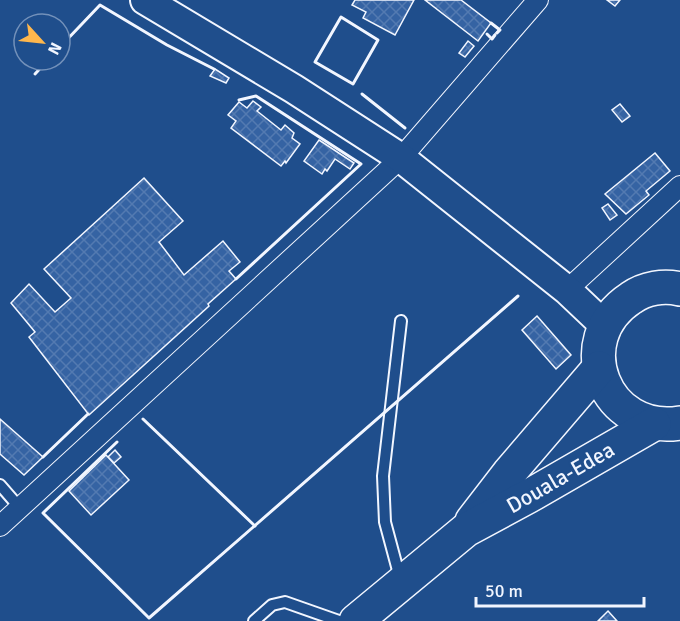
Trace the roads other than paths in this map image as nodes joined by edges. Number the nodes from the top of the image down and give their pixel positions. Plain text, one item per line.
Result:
1 (145, 0) edge
2 (538, 0) edge
3 (401, 158) junction
4 (680, 186) edge
5 (679, 288) edge
6 (567, 290) junction
7 (401, 321) dead end
8 (605, 326) junction
9 (599, 368) junction
10 (667, 423) edge
11 (0, 485) edge
12 (20, 507) junction
13 (0, 526) edge
14 (466, 530) junction
15 (401, 583) junction
16 (254, 621) edge
17 (339, 621) edge
18 (356, 621) edge

1 - 3 main road
2 - 3 street
3 - 6 main road
3 - 12 street
4 - 6 street
5 - 8 highway
6 - 8 main road
7 - 15 lane
8 - 9 highway
9 - 10 highway
9 - 14 highway, Douala-Edea
10 - 14 highway, Douala-Edea
11 - 12 lane
12 - 13 street
14 - 15 highway, Douala-Edea
15 - 18 highway, Douala-Edea
16 - 17 lane

